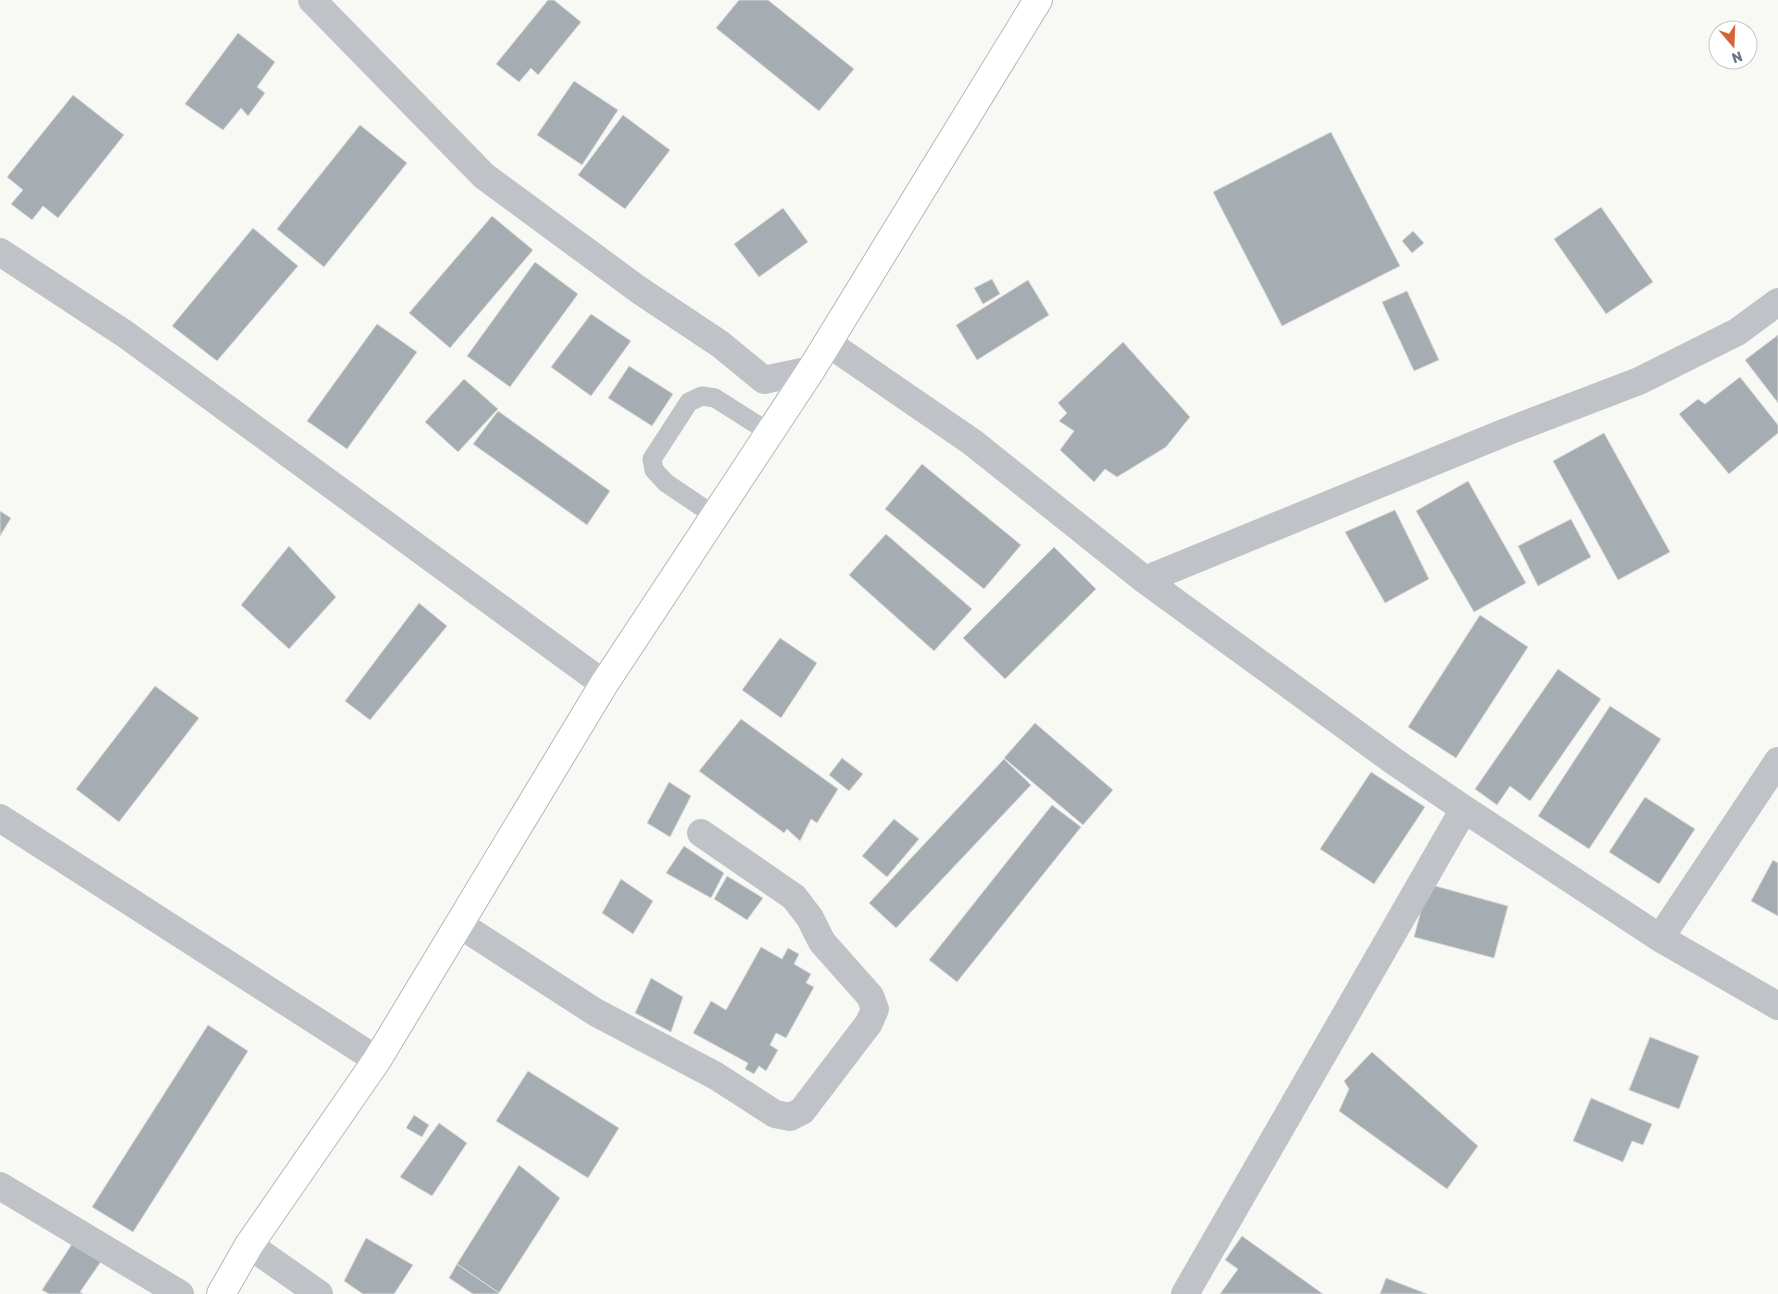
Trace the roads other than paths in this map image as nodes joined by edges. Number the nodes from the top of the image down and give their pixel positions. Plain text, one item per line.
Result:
1 (312, 0) edge
2 (1038, 0) edge
3 (0, 252) edge
4 (1778, 302) edge
5 (828, 343) junction
6 (811, 370) junction
7 (770, 433) junction
8 (715, 516) junction
9 (1145, 580) junction
10 (604, 684) junction
11 (1778, 761) edge
12 (1464, 809) junction
13 (0, 818) edge
14 (701, 833) dead end
15 (459, 924) junction
16 (1660, 938) junction
17 (1778, 1006) edge
18 (377, 1060) junction
19 (0, 1186) edge
20 (249, 1245) junction
21 (180, 1294) edge
22 (221, 1294) edge
23 (319, 1294) edge
24 (1185, 1294) edge

1 - 6 street
2 - 5 main road
3 - 10 street
4 - 9 street
5 - 6 main road
5 - 9 street
6 - 7 main road
7 - 8 main road
7 - 8 lane
8 - 10 main road
9 - 12 street
10 - 15 main road
11 - 16 street
12 - 16 street
12 - 24 street
13 - 18 street
14 - 15 street
15 - 18 main road
16 - 17 street
18 - 20 main road
19 - 21 street
20 - 22 main road
20 - 23 street

